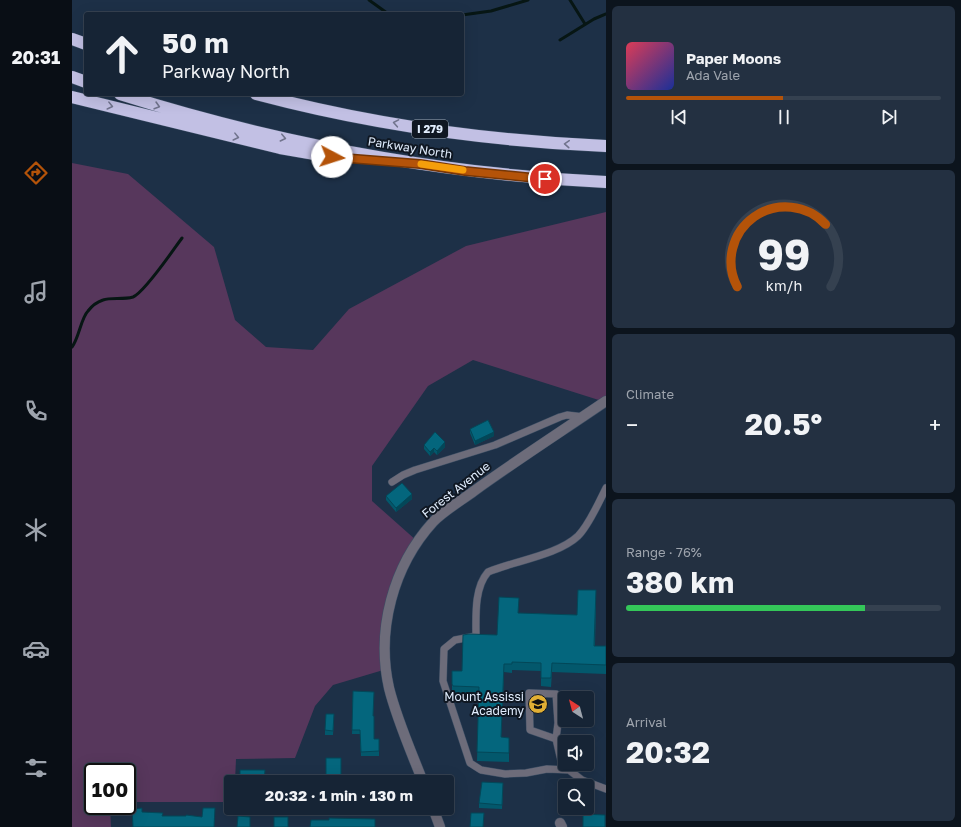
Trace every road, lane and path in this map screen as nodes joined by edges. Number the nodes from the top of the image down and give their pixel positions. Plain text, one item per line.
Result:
1 (72, 39) edge
2 (84, 43) edge
3 (72, 77) edge
4 (84, 81) edge
5 (72, 96) edge
6 (127, 96) edge
7 (264, 96) edge
8 (606, 146) edge
9 (420, 164) junction
10 (606, 182) edge
11 (606, 401) edge
12 (584, 416) junction
13 (392, 482) dead end
14 (606, 488) edge
15 (556, 739) junction
16 (558, 748) edge
17 (558, 769) edge
18 (570, 771) edge
19 (420, 775) edge
20 (606, 789) edge
21 (436, 815) edge
22 (440, 827) edge

1 - 2 highway
3 - 4 highway
5 -> 9 highway
6 -> 9 highway, Parkway North
8 -> 7 highway, Parkway North / I 279
9 - 10 highway, Parkway North
11 - 12 street, Forest Avenue
12 - 13 lane
12 - 19 street, Forest Avenue
14 - 17 lane
15 - 15 lane
15 - 16 lane
18 - 20 lane
21 - 22 street

